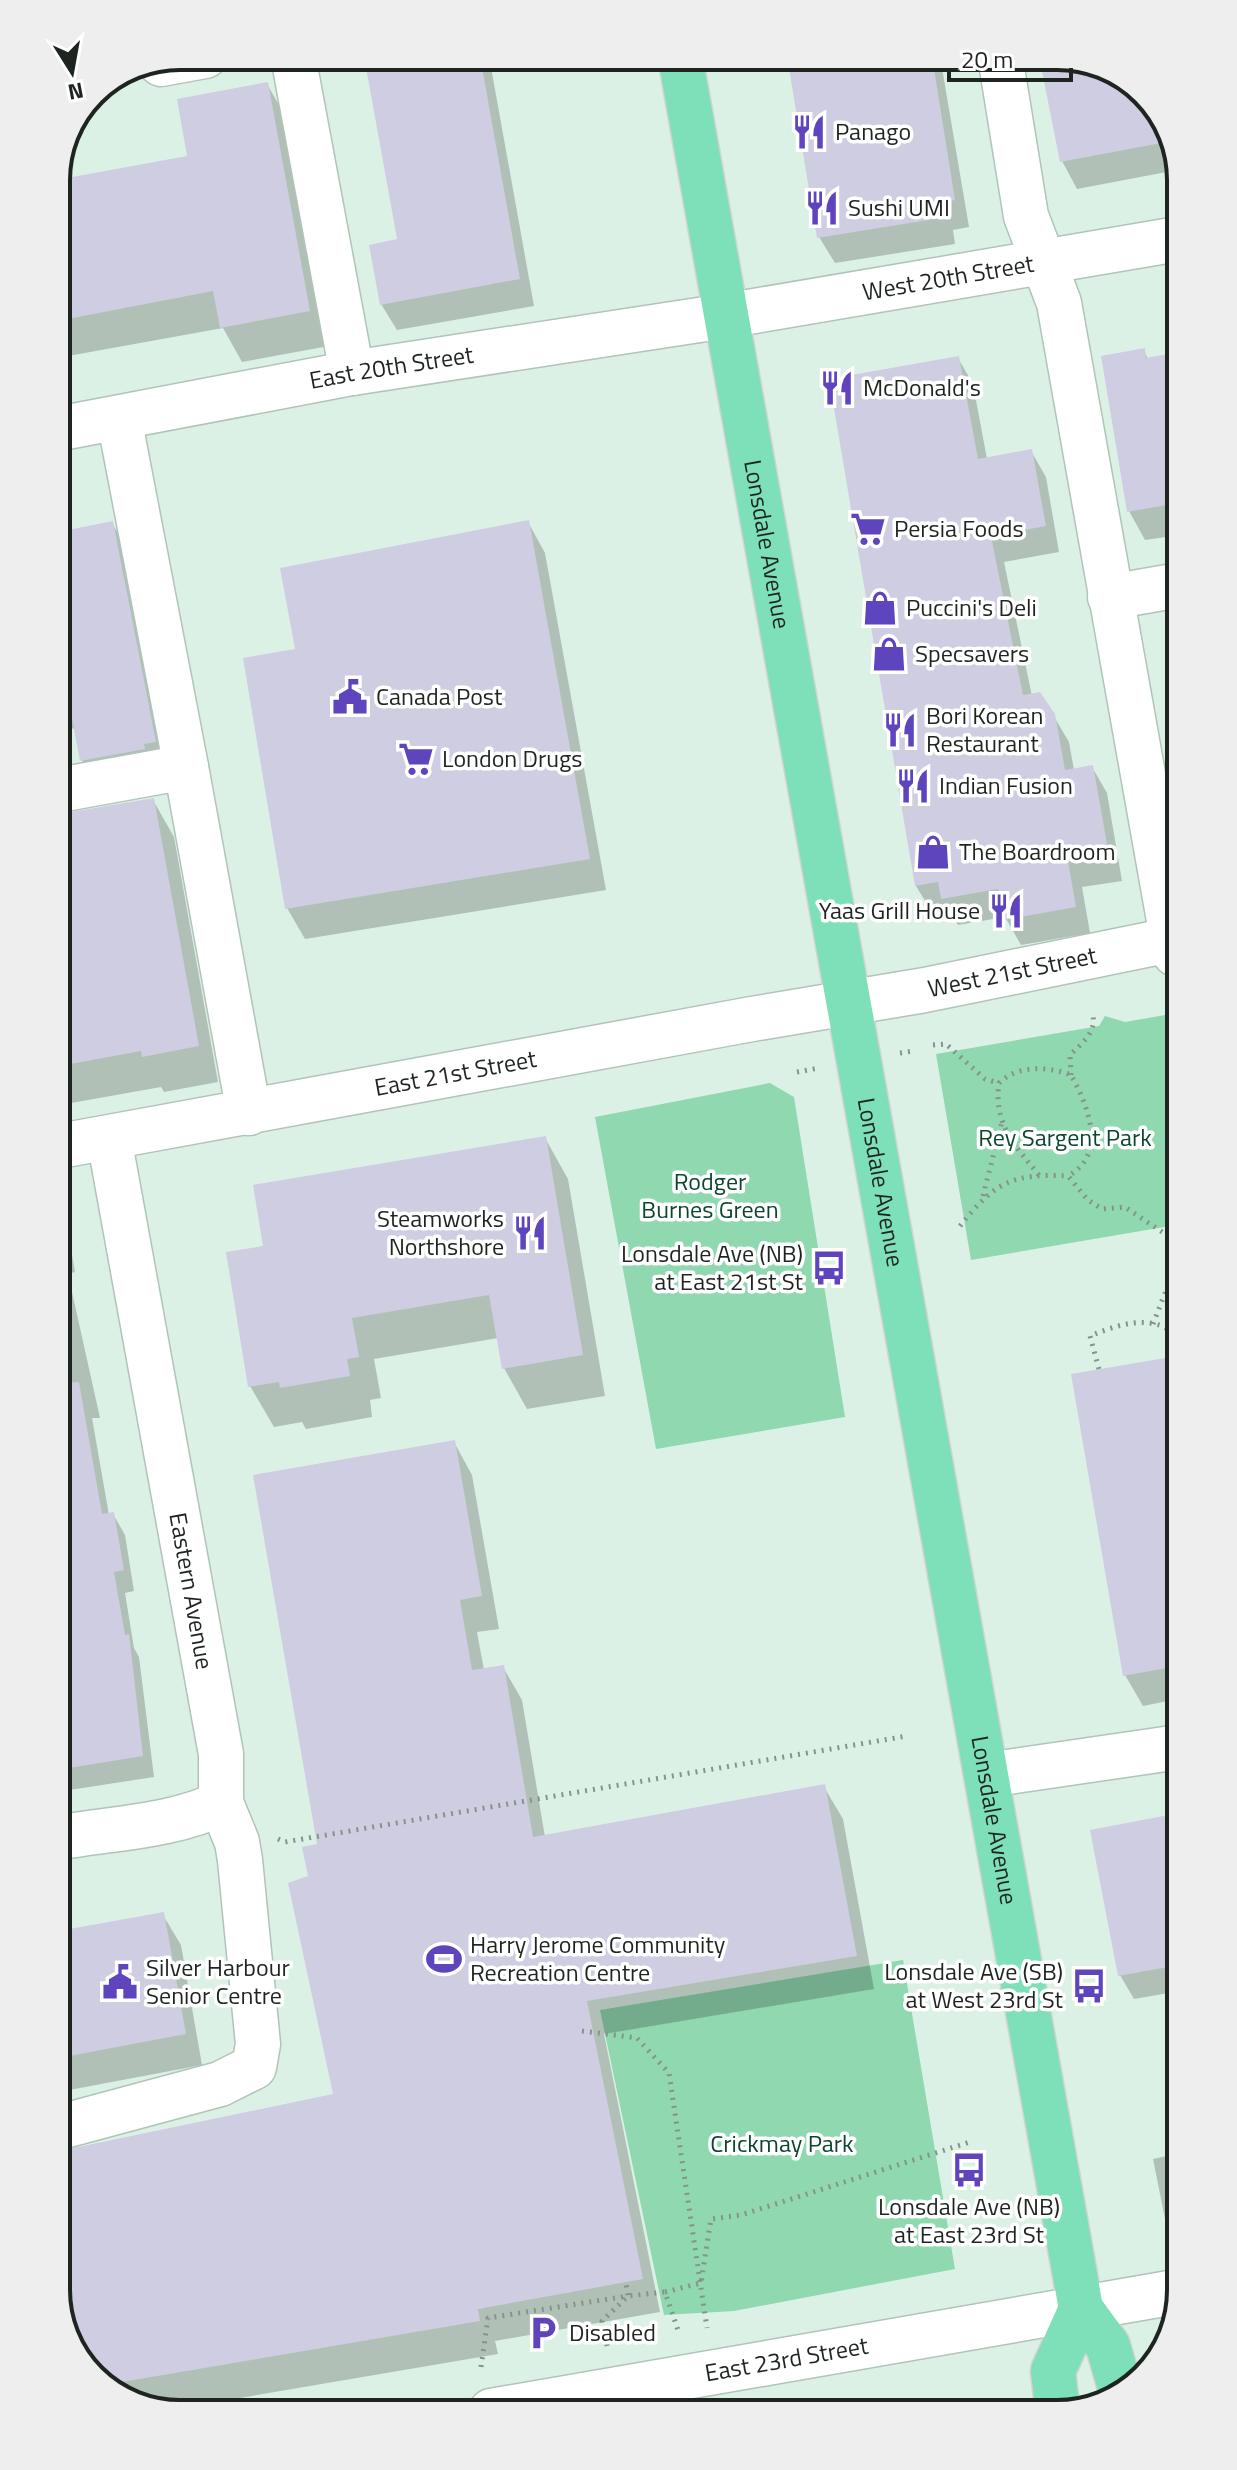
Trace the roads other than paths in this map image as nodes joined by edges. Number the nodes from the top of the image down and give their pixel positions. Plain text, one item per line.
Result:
1 (296, 70) edge
2 (682, 70) edge
3 (1002, 70) edge
4 (1167, 241) edge
5 (1042, 262) junction
6 (725, 316) junction
7 (352, 373) junction
8 (119, 418) junction
9 (70, 427) edge
10 (1167, 587) edge
11 (1110, 597) junction
12 (186, 767) junction
13 (70, 788) edge
14 (1167, 906) edge
15 (1167, 945) edge
16 (850, 1002) junction
17 (249, 1113) junction
18 (109, 1138) junction
19 (70, 1144) edge
20 (1167, 1749) edge
21 (987, 1775) junction
22 (221, 1803) junction
23 (70, 1836) edge
24 (70, 2124) edge
25 (1167, 2294) edge
26 (1081, 2309) junction
27 (1118, 2381) edge
28 (555, 2400) edge
29 (1056, 2400) edge

1 - 7 street
2 - 6 main road, Lonsdale Avenue
3 - 5 street
4 - 5 street, West 20th Street
5 - 6 street, West 20th Street
5 - 11 street
6 - 7 street, East 20th Street
6 - 16 main road, Lonsdale Avenue
7 - 8 street, East 20th Street
8 - 9 street, East 20th Street
8 - 12 street
10 - 11 street
11 - 14 street
12 - 13 street
12 - 17 street
15 - 16 street, West 21st Street
16 - 17 street, East 21st Street
16 - 21 main road, Lonsdale Avenue
17 - 18 street, East 21st Street
18 - 19 street, East 21st Street
18 - 22 street, Eastern Avenue
20 - 21 street
21 - 26 main road, Lonsdale Avenue
22 - 23 street
22 - 24 street, Eastern Avenue
25 - 26 street, East 23rd Street
26 - 27 main road, Lonsdale Avenue
26 - 28 street, East 23rd Street
26 - 29 main road

